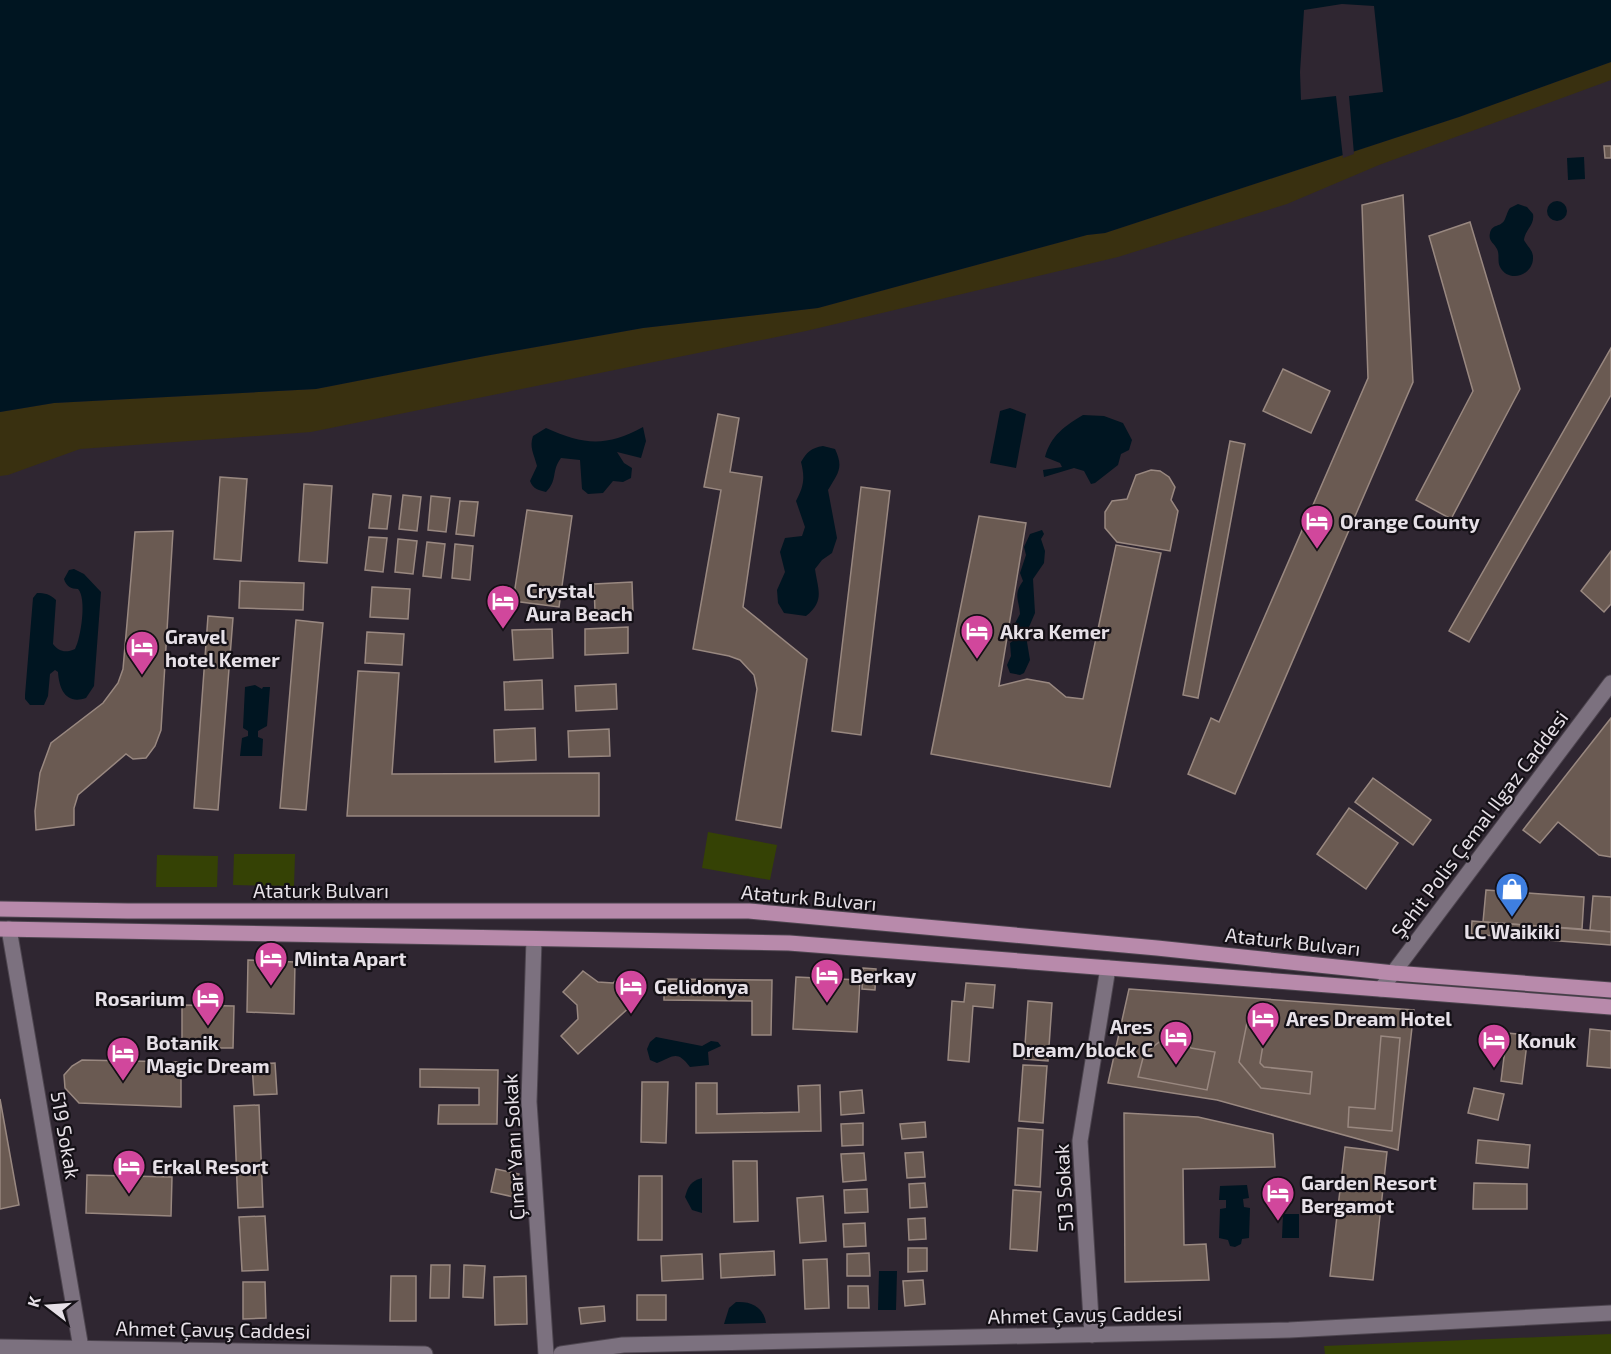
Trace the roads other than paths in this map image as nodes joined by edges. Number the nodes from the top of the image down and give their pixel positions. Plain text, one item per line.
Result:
1 (1611, 683) edge
2 (0, 909) edge
3 (5, 929) edge
4 (534, 939) junction
5 (1108, 968) junction
6 (1394, 973) junction
7 (1382, 989) junction
8 (1611, 990) edge
9 (1611, 1007) edge
10 (1611, 1313) edge
11 (1092, 1335) junction
12 (0, 1347) edge
13 (81, 1348) junction
14 (425, 1354) edge
15 (546, 1354) edge
16 (561, 1354) edge

1 - 6 street, Şehit Polis Çemal Ilgaz Caddesi
2 - 6 main road, Ataturk Bulvarı
3 - 4 main road, Ataturk Bulvarı
3 - 13 street, 519 Sokak
4 - 5 main road, Ataturk Bulvarı
4 - 15 street, Çınar Yanı Sokak
5 - 7 main road, Ataturk Bulvarı
5 - 11 street, 513 Sokak
6 - 7 street, Şehit Polis Çemal Ilgaz Caddesi
6 - 8 main road, Ataturk Bulvarı
7 - 9 main road, Ataturk Bulvarı
10 - 11 street, Ahmet Çavuş Caddesi
11 - 16 street, Ahmet Çavuş Caddesi
12 - 13 street, Ahmet Çavuş Caddesi
13 - 14 street, Ahmet Çavuş Caddesi

